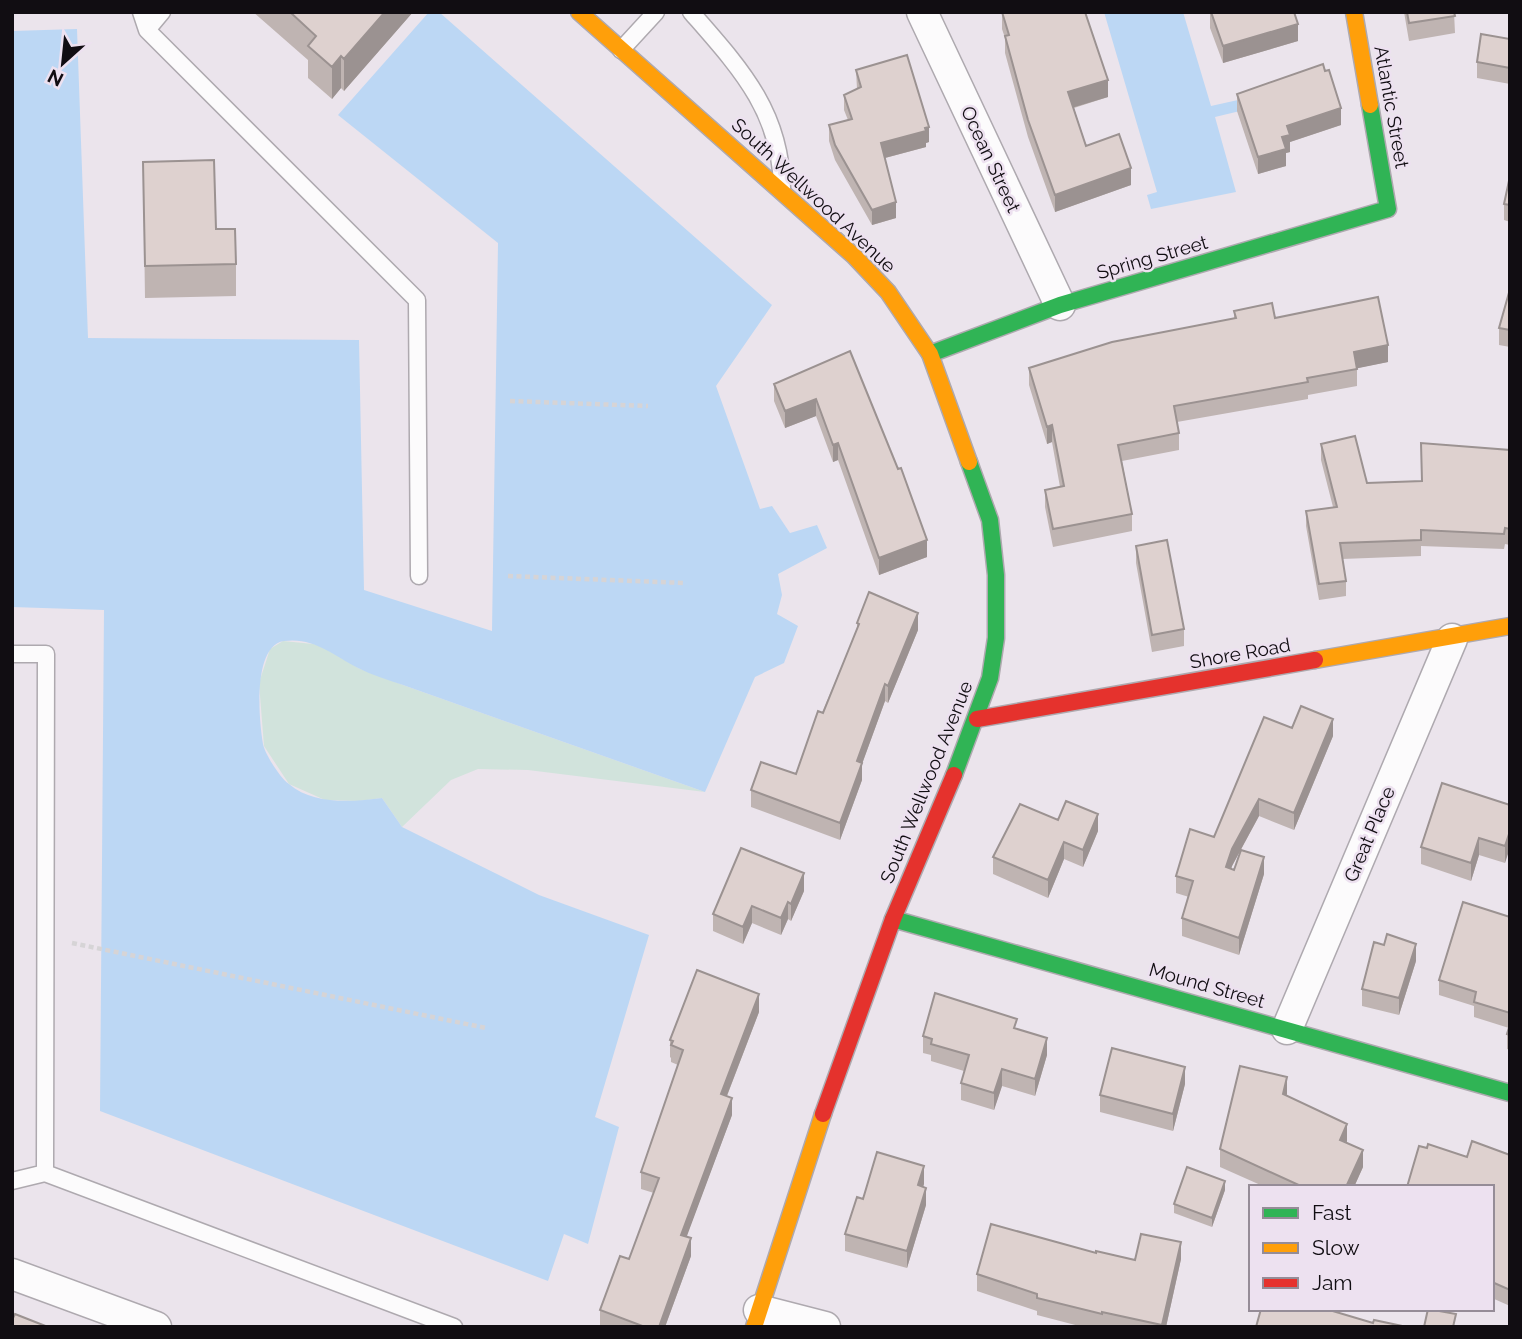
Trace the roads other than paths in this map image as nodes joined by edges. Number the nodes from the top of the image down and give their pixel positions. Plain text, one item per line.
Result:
1 (141, 12) edge
2 (162, 12) edge
3 (579, 12) edge
4 (656, 12) edge
5 (691, 12) edge
6 (922, 12) edge
7 (1354, 12) edge
8 (147, 30) junction
9 (621, 50) junction
10 (782, 192) junction
11 (1388, 209) joint
12 (1060, 305) junction
13 (930, 354) junction
14 (419, 576) dead end
15 (1510, 626) edge
16 (1452, 639) junction
17 (12, 654) edge
18 (976, 719) junction
19 (893, 919) junction
20 (1287, 1029) junction
21 (1510, 1093) edge
22 (45, 1172) junction
23 (12, 1181) edge
24 (12, 1274) edge
25 (757, 1318) edge
26 (156, 1327) edge
27 (454, 1327) edge
28 (825, 1327) edge

1 - 8 lane
2 - 8 lane
3 - 9 street, South Wellwood Avenue
4 - 9 lane
5 - 10 lane
6 - 12 street, Ocean Street
7 - 11 street, Atlantic Street
8 - 14 lane
9 - 10 street, South Wellwood Avenue
10 - 13 street, South Wellwood Avenue
11 - 12 street, Spring Street
12 - 13 street, Spring Street
13 - 18 street, South Wellwood Avenue
15 - 16 street, Shore Road
16 - 18 street, Shore Road
16 - 20 street, Great Place
17 - 22 lane
18 - 19 street, South Wellwood Avenue
19 - 20 street, Mound Street
19 - 25 street, South Wellwood Avenue
20 - 21 street, Mound Street
22 - 23 lane
22 - 27 lane
24 - 26 street
25 - 28 street

